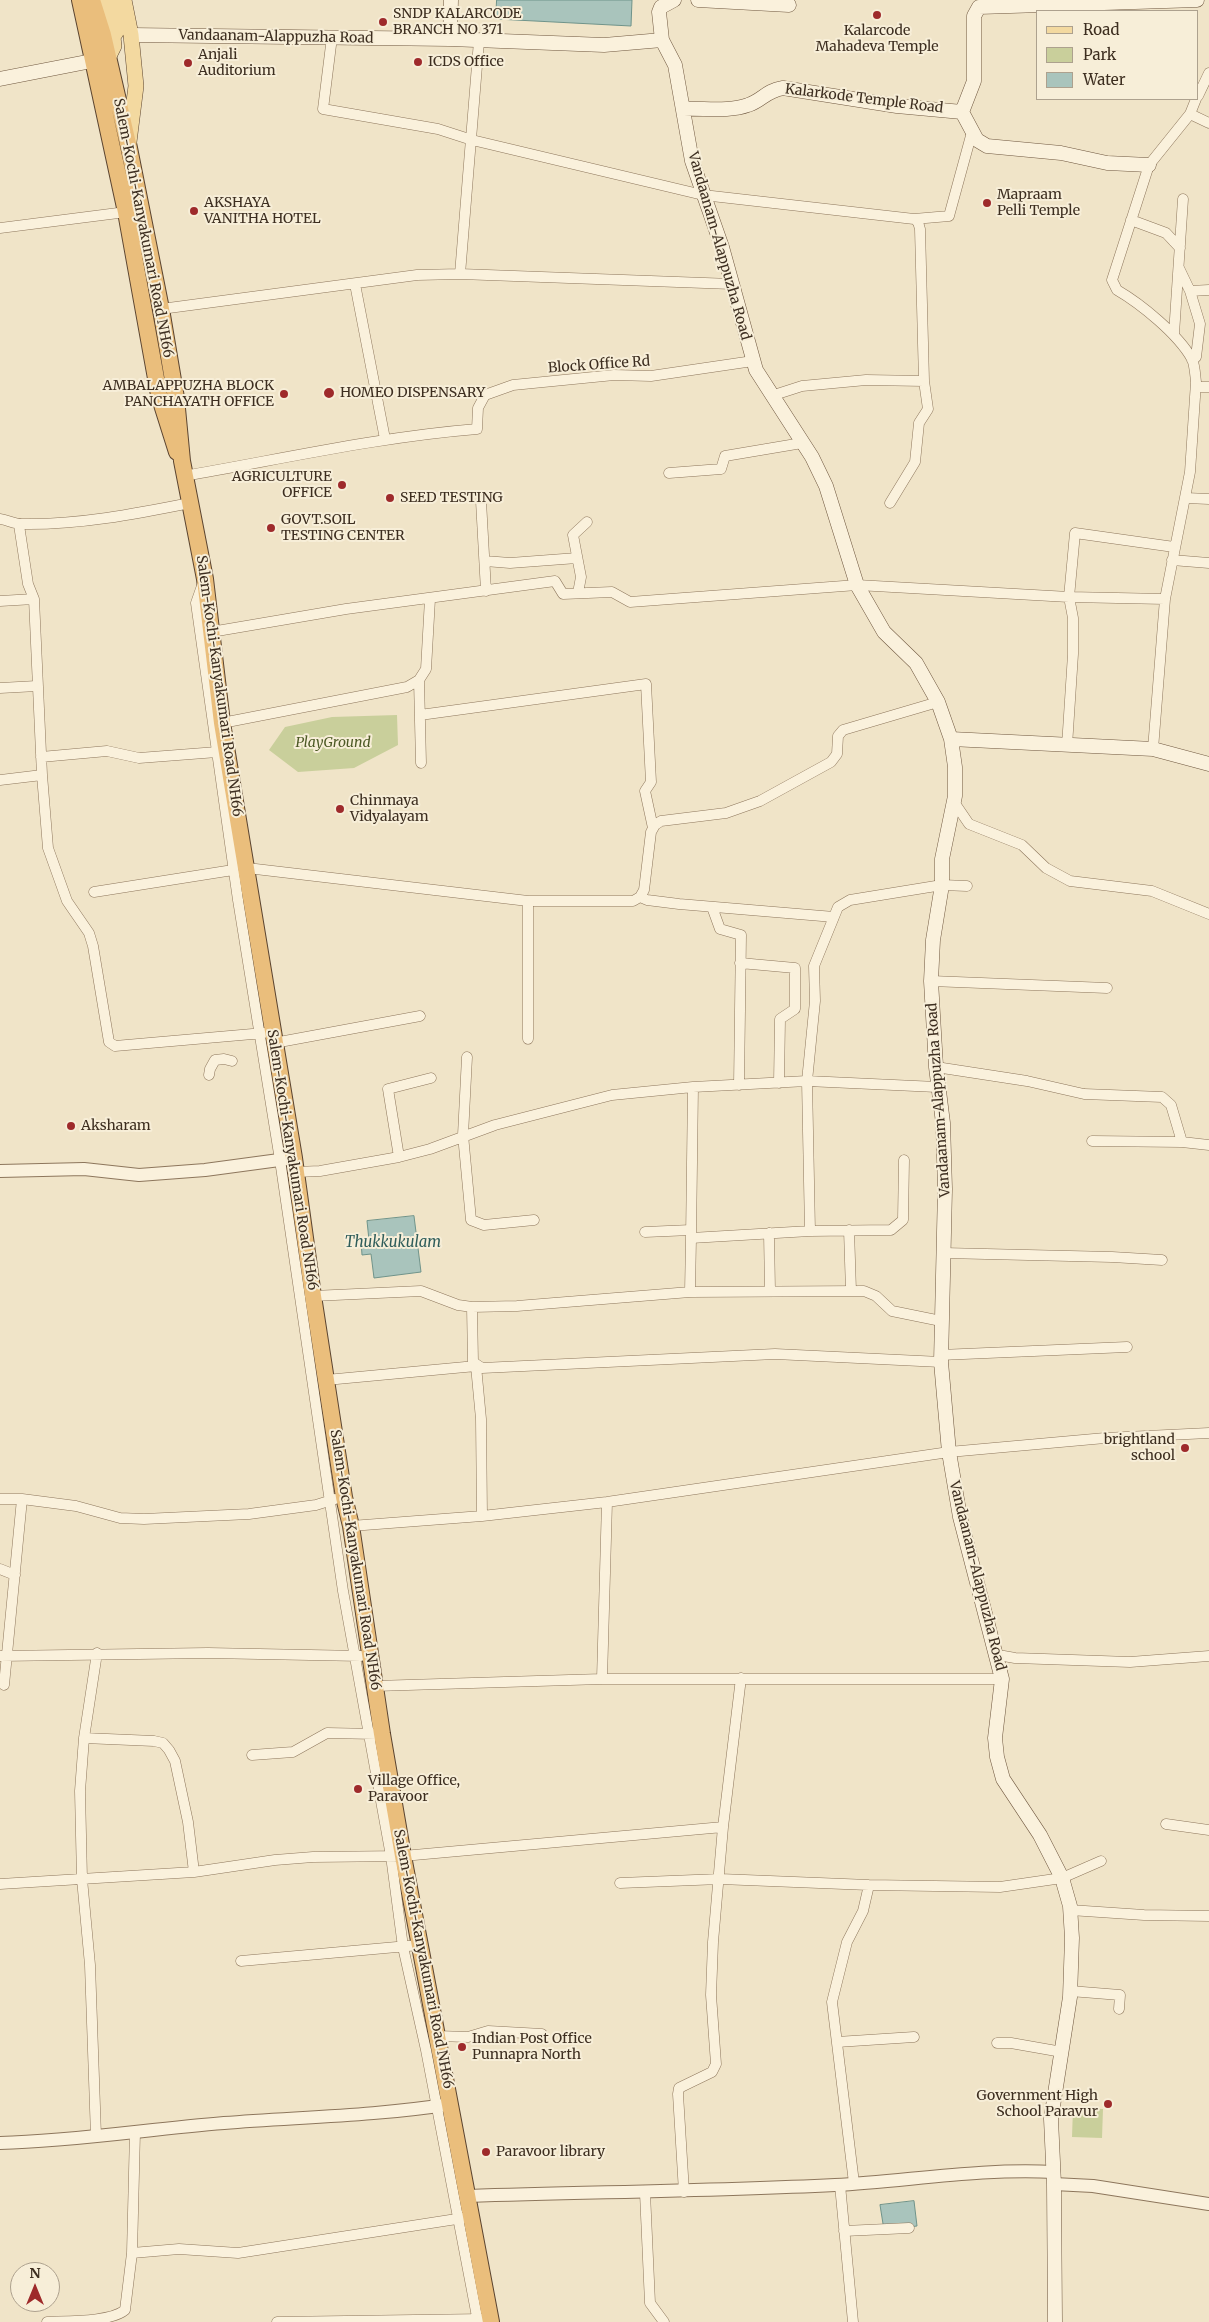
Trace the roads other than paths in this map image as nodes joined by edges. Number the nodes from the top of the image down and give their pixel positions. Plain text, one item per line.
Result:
1 (80, 0) edge
2 (92, 0) edge
3 (102, 0) edge
4 (114, 0) edge
5 (124, 0) edge
6 (451, 0) edge
7 (674, 0) edge
8 (698, 0) edge
9 (1198, 0) edge
10 (789, 5) dead end
11 (131, 35) junction
12 (113, 37) junction
13 (332, 37) junction
14 (450, 39) junction
15 (662, 40) junction
16 (480, 42) junction
17 (100, 59) junction
18 (1209, 73) edge
19 (0, 79) edge
20 (1199, 93) edge
21 (1196, 100) edge
22 (684, 109) junction
23 (962, 112) junction
24 (1190, 114) junction
25 (1209, 123) edge
26 (972, 132) junction
27 (472, 140) junction
28 (129, 148) junction
29 (1150, 165) junction
30 (703, 195) junction
31 (1183, 199) dead end
32 (126, 212) junction
33 (914, 219) junction
34 (1131, 220) junction
35 (0, 228) edge
36 (1180, 248) junction
37 (1178, 268) junction
38 (460, 274) junction
39 (355, 284) junction
40 (732, 284) junction
41 (1209, 290) edge
42 (1190, 292) junction
43 (161, 309) junction
44 (1174, 334) junction
45 (1192, 360) junction
46 (753, 361) junction
47 (924, 381) junction
48 (1196, 387) junction
49 (1209, 387) edge
50 (771, 396) junction
51 (385, 439) junction
52 (802, 442) junction
53 (184, 473) junction
54 (669, 473) dead end
55 (1186, 498) junction
56 (1209, 499) edge
57 (481, 500) dead end
58 (890, 503) dead end
59 (190, 504) junction
60 (0, 520) edge
61 (586, 522) dead end
62 (20, 525) junction
63 (1174, 547) junction
64 (577, 558) junction
65 (1172, 560) junction
66 (484, 561) junction
67 (1209, 563) edge
68 (205, 579) junction
69 (857, 585) junction
70 (486, 591) junction
71 (578, 593) junction
72 (1069, 597) junction
73 (34, 599) junction
74 (430, 599) junction
75 (1165, 599) junction
76 (0, 601) edge
77 (211, 632) junction
78 (419, 680) junction
79 (37, 686) junction
80 (0, 688) edge
81 (938, 702) junction
82 (420, 715) junction
83 (222, 723) junction
84 (951, 739) junction
85 (1067, 746) junction
86 (1153, 749) junction
87 (217, 752) junction
88 (41, 757) junction
89 (421, 763) dead end
90 (1209, 764) edge
91 (42, 775) junction
92 (0, 780) edge
93 (954, 802) junction
94 (653, 828) junction
95 (240, 869) junction
96 (942, 885) junction
97 (967, 886) dead end
98 (94, 892) dead end
99 (640, 897) junction
100 (528, 901) junction
101 (712, 907) junction
102 (1209, 914) edge
103 (834, 917) junction
104 (740, 963) junction
105 (932, 981) junction
106 (1108, 988) dead end
107 (420, 1016) dead end
108 (268, 1036) junction
109 (528, 1040) dead end
110 (467, 1057) dead end
111 (232, 1061) dead end
112 (936, 1066) junction
113 (209, 1075) dead end
114 (431, 1078) dead end
115 (807, 1081) junction
116 (779, 1083) junction
117 (739, 1085) junction
118 (693, 1087) junction
119 (937, 1088) junction
120 (463, 1135) junction
121 (1092, 1141) dead end
122 (1182, 1142) junction
123 (1209, 1145) edge
124 (400, 1157) junction
125 (904, 1160) dead end
126 (290, 1163) junction
127 (0, 1171) edge
128 (534, 1220) dead end
129 (849, 1230) junction
130 (810, 1231) junction
131 (645, 1232) dead end
132 (769, 1233) junction
133 (691, 1234) junction
134 (944, 1253) junction
135 (1162, 1260) dead end
136 (851, 1291) junction
137 (690, 1292) junction
138 (770, 1292) junction
139 (313, 1296) junction
140 (472, 1307) junction
141 (941, 1321) junction
142 (1128, 1347) dead end
143 (941, 1358) junction
144 (476, 1366) junction
145 (326, 1380) junction
146 (1209, 1433) edge
147 (949, 1452) junction
148 (337, 1498) junction
149 (0, 1499) edge
150 (22, 1499) junction
151 (607, 1502) junction
152 (482, 1516) junction
153 (351, 1526) junction
154 (0, 1568) edge
155 (15, 1575) junction
156 (97, 1653) junction
157 (4, 1655) edge
158 (998, 1655) junction
159 (362, 1656) junction
160 (1209, 1656) edge
161 (740, 1678) junction
162 (602, 1679) junction
163 (1002, 1679) junction
164 (4, 1685) dead end
165 (375, 1686) junction
166 (376, 1734) junction
167 (84, 1738) junction
168 (252, 1755) dead end
169 (1166, 1824) dead end
170 (723, 1827) junction
171 (1209, 1830) edge
172 (397, 1856) junction
173 (1101, 1861) dead end
174 (194, 1872) junction
175 (1062, 1878) junction
176 (82, 1879) junction
177 (720, 1879) junction
178 (620, 1883) dead end
179 (0, 1884) edge
180 (869, 1885) junction
181 (1070, 1910) junction
182 (1209, 1916) edge
183 (411, 1946) junction
184 (241, 1961) dead end
185 (1070, 1991) junction
186 (1118, 2009) dead end
187 (542, 2034) dead end
188 (437, 2036) junction
189 (914, 2036) dead end
190 (837, 2042) junction
191 (997, 2043) dead end
192 (1062, 2052) junction
193 (444, 2106) junction
194 (135, 2132) junction
195 (96, 2136) junction
196 (0, 2143) edge
197 (1054, 2178) junction
198 (854, 2184) junction
199 (840, 2185) junction
200 (684, 2192) junction
201 (645, 2193) junction
202 (469, 2196) junction
203 (1209, 2204) edge
204 (465, 2218) junction
205 (908, 2228) dead end
206 (844, 2231) junction
207 (132, 2253) junction
208 (116, 2318) edge
209 (484, 2321) edge
210 (47, 2322) edge
211 (277, 2322) edge
212 (664, 2322) edge
213 (853, 2322) edge
214 (1055, 2322) edge

1 - 17 highway
2 - 17 highway, Salem-Kochi-Kanyakumari Road NH66
3 - 12 main road
4 - 12 main road
5 - 11 main road
6 - 14 main road
7 - 15 main road
8 - 10 main road
9 - 23 main road, Kalarkode Temple Road
11 - 13 main road, Vandaanam-Alappuzha Road
11 - 28 main road
12 - 17 main road
13 - 14 main road, Vandaanam-Alappuzha Road
13 - 27 street
14 - 16 main road, Vandaanam-Alappuzha Road
15 - 16 main road, Vandaanam-Alappuzha Road
15 - 22 main road, Vandaanam-Alappuzha Road
16 - 27 street
17 - 19 main road
17 - 28 highway, Salem-Kochi-Kanyakumari Road NH66
17 - 32 highway
18 - 20 street
21 - 24 street
22 - 23 main road, Kalarkode Temple Road
22 - 30 main road, Vandaanam-Alappuzha Road
23 - 26 main road
24 - 25 street
24 - 29 street
26 - 29 main road
26 - 33 street
27 - 30 street
27 - 38 street
28 - 43 highway, Salem-Kochi-Kanyakumari Road NH66
29 - 34 street
30 - 33 street
30 - 40 main road, Vandaanam-Alappuzha Road
31 - 36 street
32 - 35 street
32 - 53 highway
33 - 47 street
34 - 36 street
34 - 44 street
36 - 37 street
37 - 42 street
37 - 44 street
38 - 39 street
38 - 40 street
39 - 43 street
39 - 51 street
40 - 46 main road, Vandaanam-Alappuzha Road
41 - 42 street
42 - 45 street
43 - 53 highway, Salem-Kochi-Kanyakumari Road NH66
44 - 45 street
45 - 48 street
46 - 50 main road, Vandaanam-Alappuzha Road
46 - 51 street, Block Office Rd
47 - 50 street
47 - 58 street
48 - 49 street
48 - 55 street
50 - 52 main road, Vandaanam-Alappuzha Road
51 - 53 street
52 - 54 street
52 - 69 main road, Vandaanam-Alappuzha Road
53 - 59 highway, Salem-Kochi-Kanyakumari Road NH66
55 - 56 street
55 - 63 street
57 - 66 street
59 - 62 street
59 - 68 highway, Salem-Kochi-Kanyakumari Road NH66
60 - 62 street
61 - 64 street
62 - 73 street
63 - 65 street
63 - 72 street
64 - 66 street
64 - 71 street
65 - 67 street
65 - 75 street
66 - 70 street
68 - 77 highway, Salem-Kochi-Kanyakumari Road NH66
68 - 87 street
69 - 71 street
69 - 72 street
69 - 81 main road, Vandaanam-Alappuzha Road
70 - 71 street
70 - 74 street
72 - 75 street
72 - 85 street
73 - 76 street
73 - 79 street
74 - 77 street
74 - 78 street
75 - 86 street
77 - 83 highway, Salem-Kochi-Kanyakumari Road NH66
78 - 82 street
78 - 83 street
79 - 80 street
79 - 88 street
81 - 84 main road, Vandaanam-Alappuzha Road
81 - 94 street
82 - 89 street
82 - 94 street
83 - 95 highway, Salem-Kochi-Kanyakumari Road NH66
84 - 85 main road
84 - 93 main road, Vandaanam-Alappuzha Road
85 - 86 main road
86 - 90 main road
87 - 88 street
87 - 95 street
88 - 91 street
91 - 92 street
91 - 108 street
93 - 96 main road, Vandaanam-Alappuzha Road
93 - 102 street
94 - 99 street
95 - 98 street
95 - 100 street
95 - 108 highway, Salem-Kochi-Kanyakumari Road NH66
96 - 97 street
96 - 103 street
96 - 105 main road, Vandaanam-Alappuzha Road
99 - 100 street
99 - 101 street
100 - 109 street
101 - 103 street
101 - 104 street
103 - 115 street
104 - 116 street
104 - 117 street
105 - 106 street
105 - 112 main road, Vandaanam-Alappuzha Road
107 - 108 street
108 - 126 highway, Salem-Kochi-Kanyakumari Road NH66
110 - 120 street
111 - 113 street
112 - 119 main road, Vandaanam-Alappuzha Road
112 - 122 street
114 - 124 street
115 - 116 street
115 - 119 street
115 - 130 street
116 - 117 street
117 - 118 street
118 - 120 street
118 - 133 street
119 - 134 main road, Vandaanam-Alappuzha Road
120 - 124 street
120 - 128 street
121 - 122 street
122 - 123 street
124 - 126 street
125 - 129 street
126 - 127 street
126 - 139 highway, Salem-Kochi-Kanyakumari Road NH66
126 - 148 street
129 - 130 street
129 - 136 street
130 - 132 street
131 - 133 street
132 - 133 street
132 - 138 street
133 - 137 street
134 - 135 street
134 - 141 main road, Vandaanam-Alappuzha Road
136 - 138 street
136 - 141 street
137 - 138 street
137 - 140 street
139 - 140 street
139 - 145 highway, Salem-Kochi-Kanyakumari Road NH66
140 - 144 street
141 - 143 main road, Vandaanam-Alappuzha Road
142 - 143 street
143 - 144 street
143 - 147 main road, Vandaanam-Alappuzha Road
144 - 145 street
144 - 152 street
145 - 148 highway, Salem-Kochi-Kanyakumari Road NH66
146 - 147 street
147 - 151 street
147 - 158 main road, Vandaanam-Alappuzha Road
148 - 150 street
148 - 153 highway, Salem-Kochi-Kanyakumari Road NH66
148 - 159 street
149 - 150 street
150 - 155 street
151 - 152 street
151 - 162 street
152 - 153 street
153 - 159 highway, Salem-Kochi-Kanyakumari Road NH66
154 - 155 street
155 - 157 street
156 - 157 street
156 - 159 street
156 - 167 street
157 - 164 street
158 - 160 street
158 - 163 main road, Vandaanam-Alappuzha Road
159 - 165 highway, Salem-Kochi-Kanyakumari Road NH66
159 - 166 street
161 - 162 street
161 - 163 street
161 - 170 street
162 - 165 street
163 - 175 main road, Vandaanam-Alappuzha Road
165 - 166 highway, Salem-Kochi-Kanyakumari Road NH66
166 - 168 street
166 - 172 highway, Salem-Kochi-Kanyakumari Road NH66
167 - 174 street
167 - 176 street
169 - 171 street
170 - 172 street
170 - 177 street
172 - 174 street
172 - 183 highway, Salem-Kochi-Kanyakumari Road NH66
173 - 175 street
174 - 176 street
175 - 180 street
175 - 181 main road, Vandaanam-Alappuzha Road
176 - 179 street
176 - 195 street
177 - 178 street
177 - 180 street
177 - 200 street
180 - 190 street
181 - 182 street
181 - 185 main road, Vandaanam-Alappuzha Road
183 - 184 street
183 - 188 highway, Salem-Kochi-Kanyakumari Road NH66
183 - 193 street
185 - 186 street
185 - 192 main road, Vandaanam-Alappuzha Road
187 - 188 street
188 - 193 highway, Salem-Kochi-Kanyakumari Road NH66
189 - 190 street
190 - 198 street
191 - 192 street
192 - 197 main road, Vandaanam-Alappuzha Road
193 - 194 street
193 - 202 highway, Salem-Kochi-Kanyakumari Road NH66
193 - 204 street
194 - 195 street
194 - 207 street
195 - 196 street
197 - 198 street
197 - 203 street
197 - 214 main road, Vandaanam-Alappuzha Road
198 - 199 street
199 - 200 street
199 - 206 street
200 - 201 street
201 - 202 street
201 - 212 street
202 - 204 highway, Salem-Kochi-Kanyakumari Road NH66
204 - 207 street
204 - 209 highway, Salem-Kochi-Kanyakumari Road NH66
205 - 206 street
206 - 213 street
207 - 208 street
208 - 210 street
209 - 211 street

